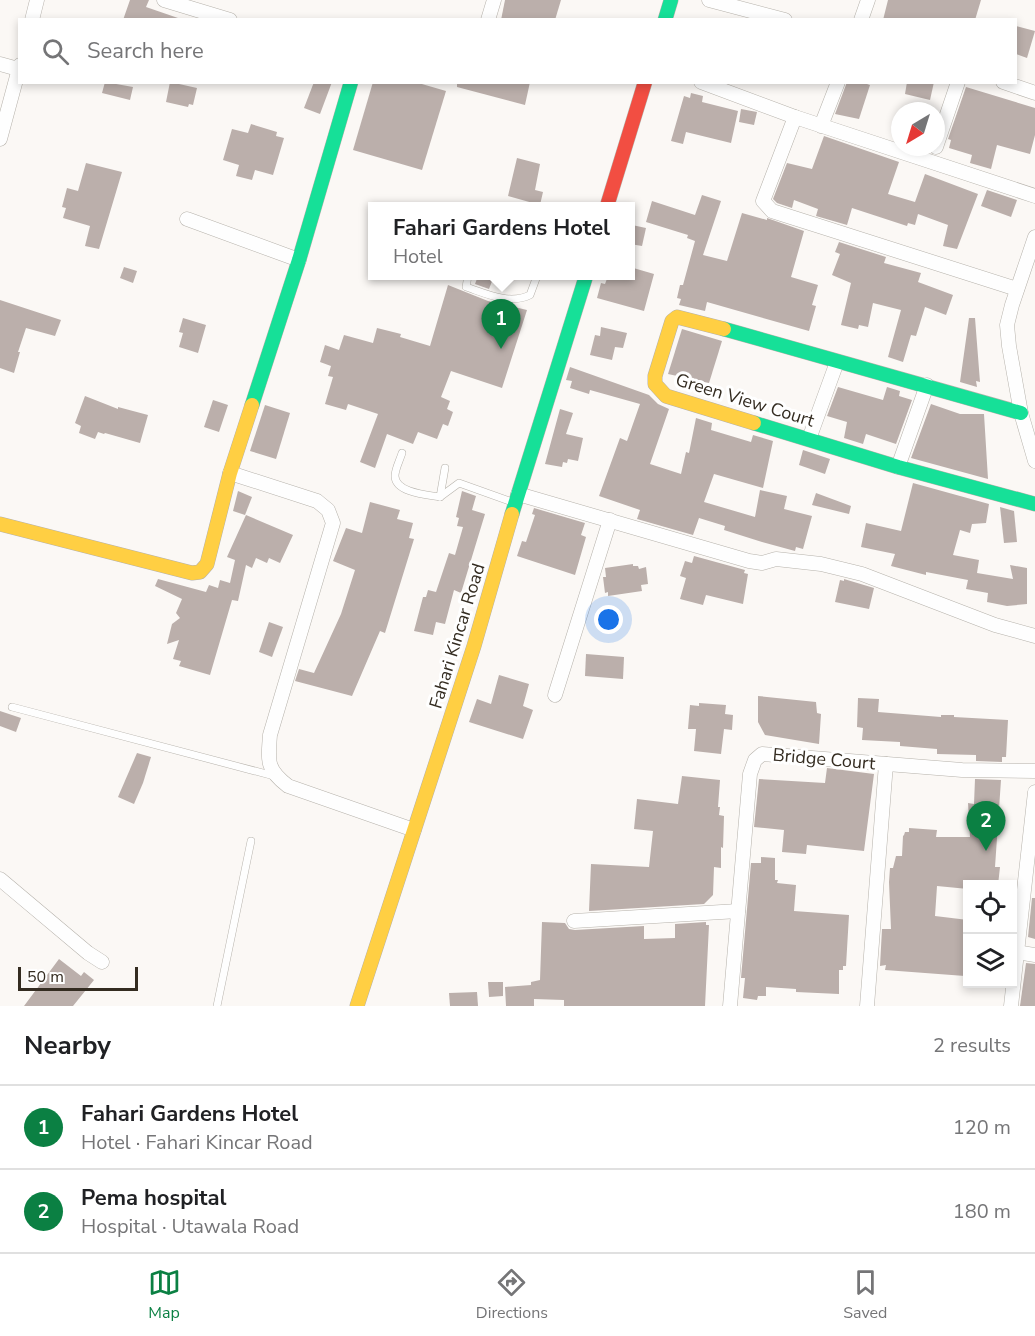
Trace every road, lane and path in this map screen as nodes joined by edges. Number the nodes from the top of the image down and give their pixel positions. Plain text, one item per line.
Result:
1 (37, 0) edge
2 (164, 0) edge
3 (495, 0) edge
4 (671, 0) edge
5 (709, 0) edge
6 (868, 0) edge
7 (32, 18) edge
8 (223, 18) edge
9 (489, 18) edge
10 (666, 18) edge
11 (777, 18) edge
12 (862, 18) edge
13 (0, 63) edge
14 (18, 67) edge
15 (18, 71) edge
16 (350, 84) edge
17 (644, 84) edge
18 (706, 84) edge
19 (837, 84) edge
20 (957, 84) edge
21 (1009, 84) edge
22 (1035, 93) edge
23 (795, 117) junction
24 (945, 120) edge
25 (821, 126) junction
26 (0, 139) edge
27 (933, 156) edge
28 (931, 162) junction
29 (1035, 196) edge
30 (609, 202) edge
31 (187, 219) dead end
32 (1035, 237) edge
33 (299, 260) junction
34 (467, 280) edge
35 (536, 280) edge
36 (583, 280) edge
37 (1017, 289) junction
38 (837, 363) junction
39 (927, 385) junction
40 (1021, 412) junction
41 (809, 439) junction
42 (402, 453) dead end
43 (1035, 461) edge
44 (898, 467) junction
45 (445, 468) dead end
46 (230, 473) junction
47 (440, 497) junction
48 (518, 499) junction
49 (1035, 504) edge
50 (610, 520) junction
51 (0, 524) edge
52 (1035, 636) edge
53 (555, 695) dead end
54 (12, 707) dead end
55 (886, 764) junction
56 (1035, 771) edge
57 (274, 776) junction
58 (1035, 796) edge
59 (414, 830) junction
60 (251, 841) dead end
61 (1031, 863) edge
62 (0, 879) edge
63 (738, 911) junction
64 (574, 921) dead end
65 (1017, 946) edge
66 (1017, 952) edge
67 (1035, 956) edge
68 (102, 962) dead end
69 (1013, 988) edge
70 (217, 1006) edge
71 (357, 1006) edge
72 (730, 1006) edge
73 (867, 1006) edge
74 (1011, 1006) edge

1 - 7 street
2 - 8 street
3 - 9 street
4 - 10 street
5 - 11 street
6 - 12 street
13 - 14 street
15 - 26 street
16 - 33 street
17 - 30 street
18 - 23 street
19 - 25 street
20 - 24 street
21 - 22 street
23 - 25 street
23 - 37 street
25 - 28 street
27 - 28 street
28 - 29 street
31 - 33 street
32 - 37 street
33 - 46 street
34 - 35 lane
36 - 48 street, Fahari Kincar Road
37 - 40 street
38 - 39 street, Green View Court
38 - 41 street
38 - 41 street, Green View Court
39 - 40 street, Green View Court
39 - 44 street
40 - 43 street
41 - 44 street, Green View Court
42 - 47 lane
44 - 49 street, Green View Court
45 - 47 lane
46 - 51 street
46 - 57 street
47 - 48 lane
48 - 50 street
48 - 59 street, Fahari Kincar Road
50 - 52 street
50 - 53 street
54 - 57 lane
55 - 56 street, Bridge Court
55 - 63 street, Bridge Court
55 - 73 street
57 - 59 street
58 - 61 street
59 - 71 street, Fahari Kincar Road
60 - 70 lane
61 - 65 street
62 - 68 street
63 - 64 street
63 - 72 street, Bridge Court
66 - 67 street
69 - 74 street

